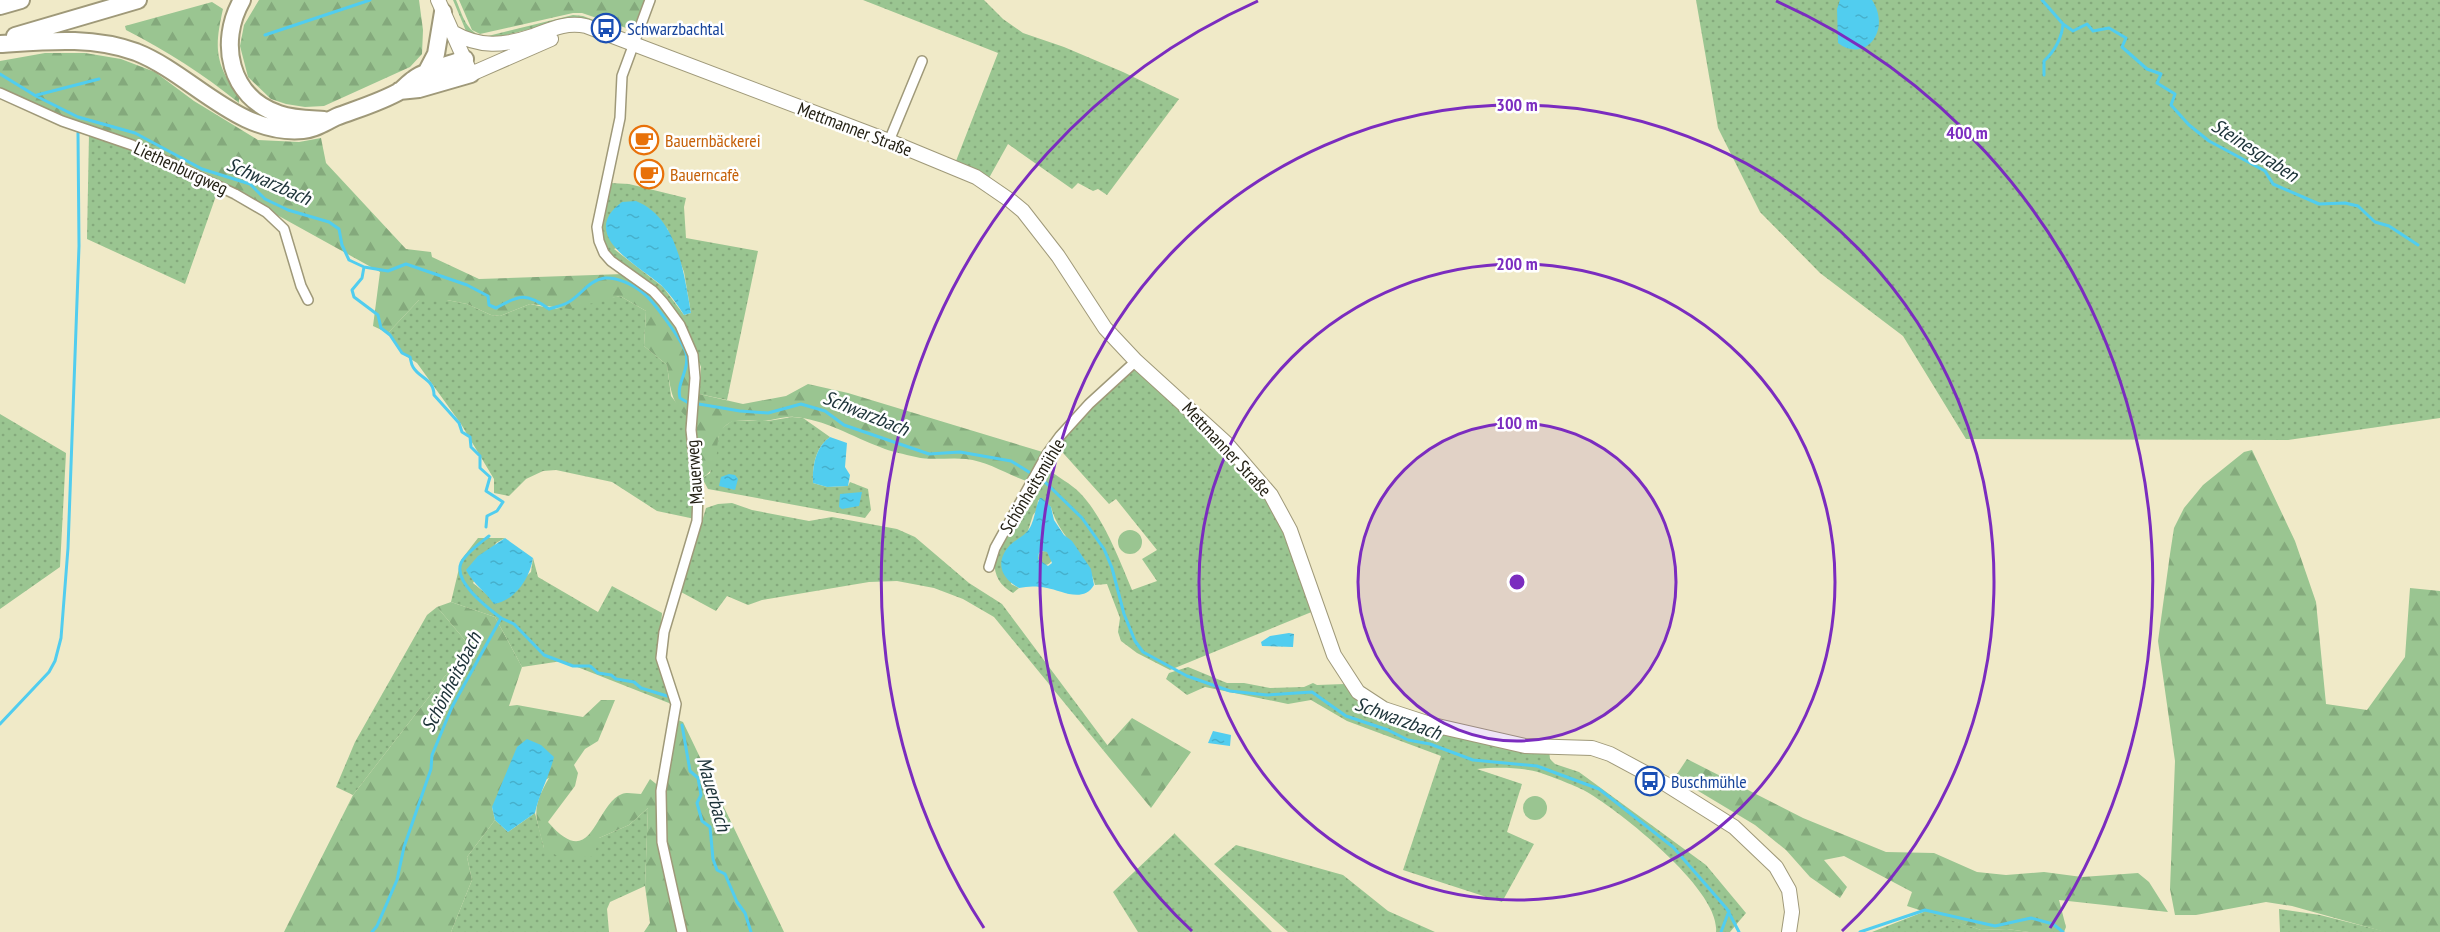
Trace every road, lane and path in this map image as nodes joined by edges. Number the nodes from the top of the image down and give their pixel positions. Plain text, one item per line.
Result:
1 (21, 0) edge
2 (138, 0) edge
3 (242, 0) edge
4 (650, 0) edge
5 (0, 6) edge
6 (440, 6) edge
7 (452, 32) junction
8 (600, 32) junction
9 (531, 37) junction
10 (0, 42) edge
11 (633, 44) junction
12 (922, 62) dead end
13 (468, 66) junction
14 (426, 73) junction
15 (399, 91) junction
16 (0, 93) edge
17 (328, 120) junction
18 (889, 141) junction
19 (308, 300) dead end
20 (1136, 361) junction
21 (989, 567) dead end
22 (682, 932) edge
23 (1789, 932) edge

1 - 5 highway
2 - 10 highway
3 - 17 highway
4 - 11 street
6 - 7 main road
6 - 14 highway
7 - 9 main road, Mettmanner Straße
7 - 13 main road
8 - 9 main road, Mettmanner Straße
8 - 11 main road, Mettmanner Straße
8 - 13 main road, Mettmanner Straße
9 - 13 main road
10 - 17 highway
11 - 18 main road, Mettmanner Straße
11 - 22 street, Mauerweg
12 - 18 street
13 - 14 highway
13 - 15 highway
14 - 15 highway
15 - 17 highway
16 - 19 street, Liethenburgweg
18 - 20 main road, Mettmanner Straße
20 - 21 street, Schönheitsmühle
20 - 23 main road, Mettmanner Straße

